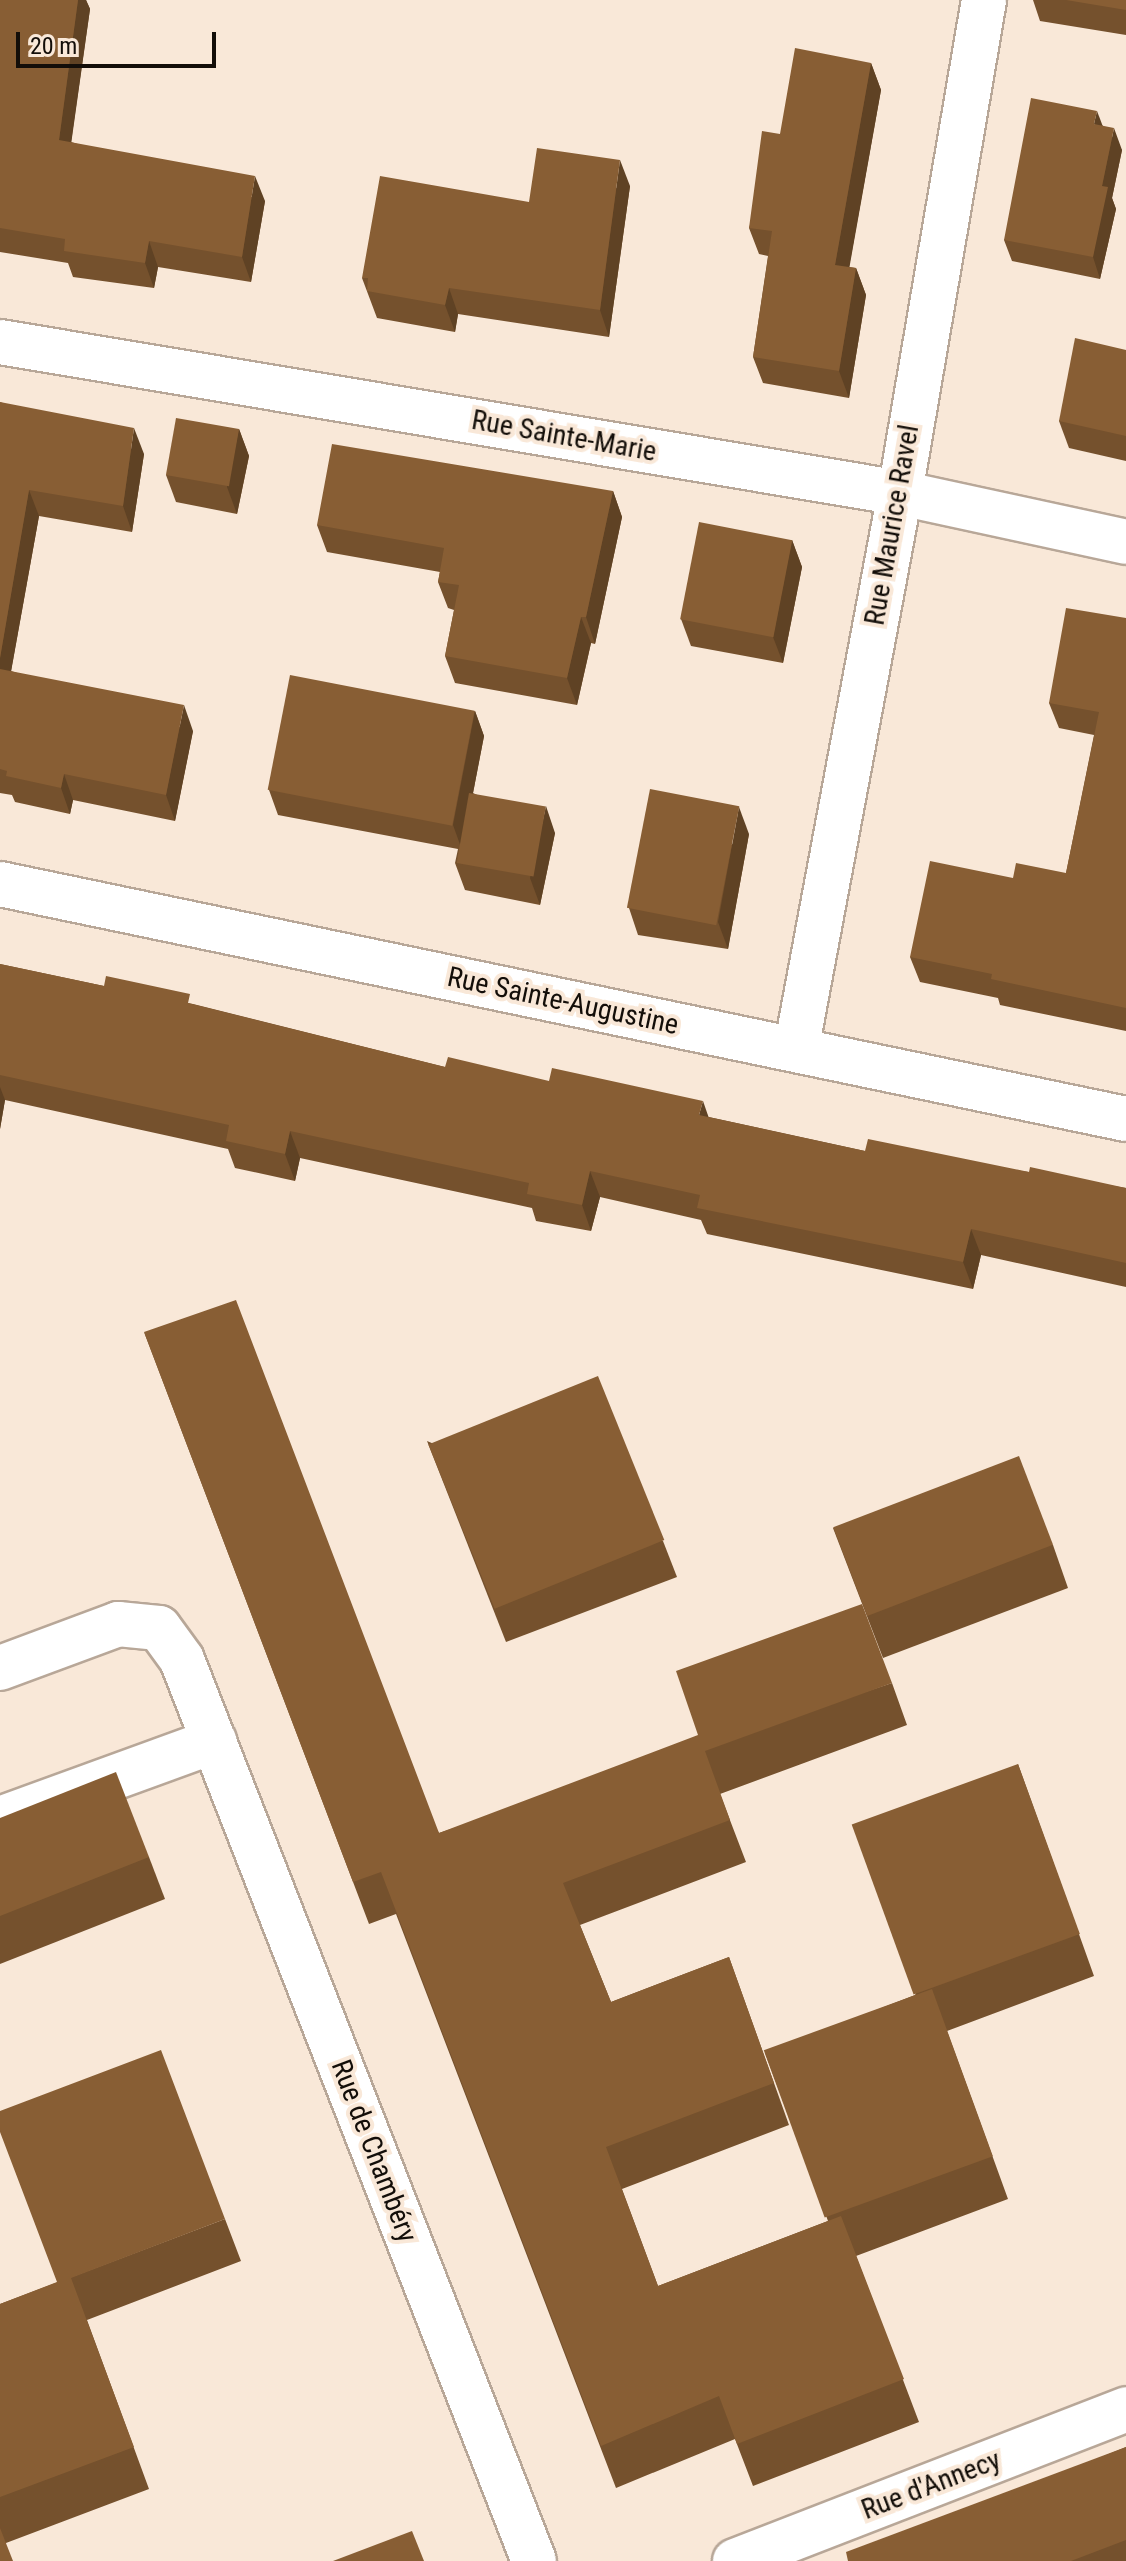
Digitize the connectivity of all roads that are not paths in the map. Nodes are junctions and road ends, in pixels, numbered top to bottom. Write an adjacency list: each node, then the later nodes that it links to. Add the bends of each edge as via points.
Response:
1 (984, 0): 3 (street, Rue Maurice Ravel)
2 (0, 342): 3 (street, Rue Sainte-Marie)
3 (900, 493): 4 (street, Rue Sainte-Marie); 6 (street, Rue Maurice Ravel)
4 (1126, 542)
5 (0, 884): 6 (street, Rue Sainte-Augustine)
6 (796, 1050): 7 (street, Rue Sainte-Augustine)
7 (1126, 1119)
8 (0, 1668): 9 (street, Rue de Chambéry, via 118,1624 159,1628 182,1660)
9 (214, 1741): 10 (street); 12 (street, Rue de Chambéry)
10 (0, 1819)
11 (1126, 2409): 13 (street, Rue d'Annecy)
12 (534, 2561)
13 (735, 2561)

